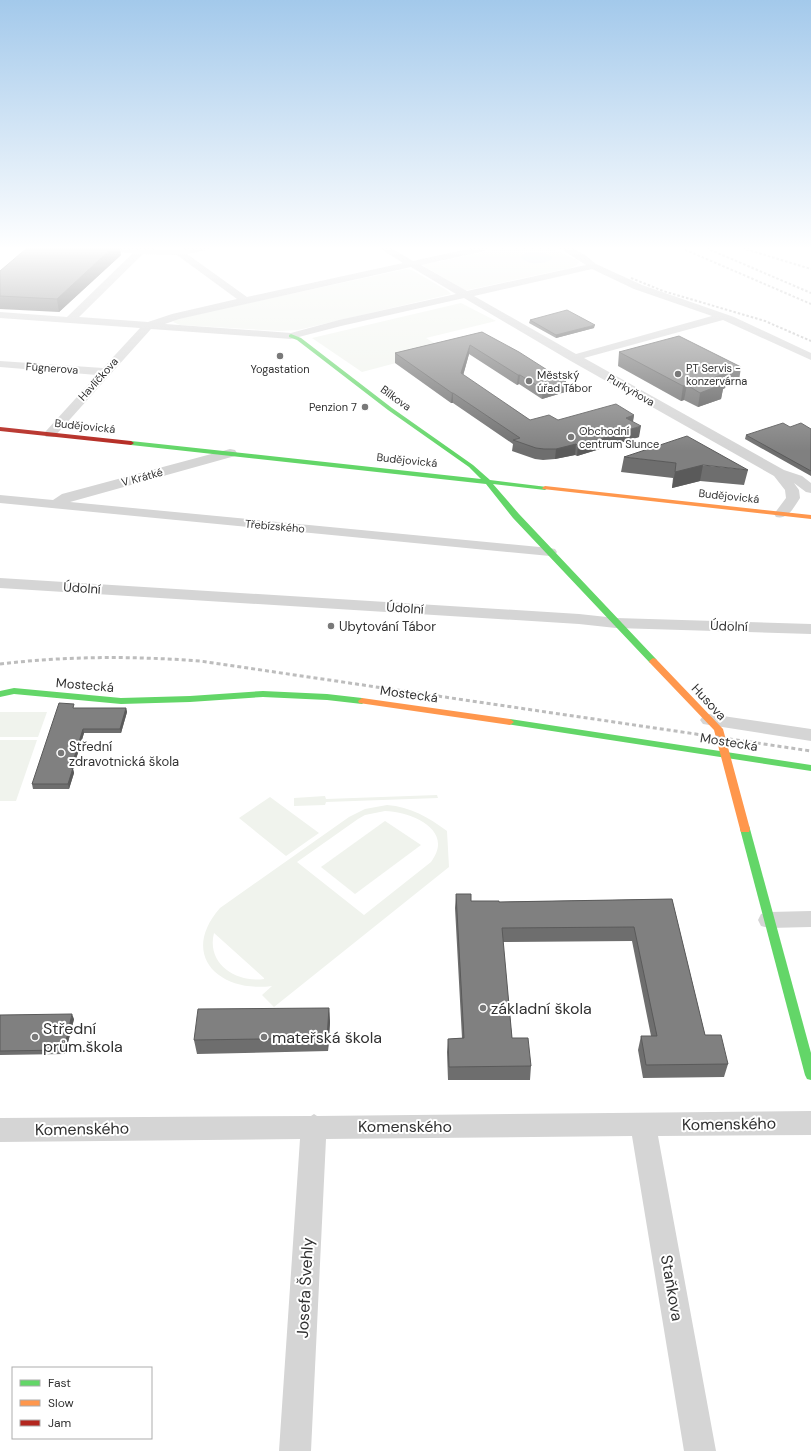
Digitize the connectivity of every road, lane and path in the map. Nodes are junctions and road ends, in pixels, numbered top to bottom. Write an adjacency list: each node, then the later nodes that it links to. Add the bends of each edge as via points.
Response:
1 (10, 316): 8 (street)
2 (74, 316): 8 (street)
3 (179, 316): 9 (street)
4 (377, 316): 10 (street)
5 (500, 316): 12 (street, Purkyňova)
6 (718, 316): 7 (street)
7 (722, 317): 11 (street); 12 (street)
8 (70, 320): 9 (street)
9 (148, 326): 10 (street); 14 (street, Havlíčkova)
10 (291, 336): 19 (street, Bílkova, via 299,339 390,409 471,466)
11 (811, 356)
12 (574, 358): 18 (street, Purkyňova)
13 (0, 364): 14 (street, Fügnerova)
14 (104, 372): 16 (street, Havlíčkova)
15 (0, 429): 16 (street, Budějovická)
16 (50, 434): 17 (street, Budějovická)
17 (230, 453): 19 (street, Budějovická); 22 (street, V Krátké, via 67,497)
18 (779, 473): 20 (street, Purkyňova, via 797,479); 23 (street, Purkyňova, via 792,490 793,498)
19 (487, 481): 23 (street, Budějovická); 25 (street, Husova)
20 (811, 489)
21 (0, 499): 22 (street, Třebízského)
22 (55, 505): 25 (street, Třebízského)
23 (781, 514): 24 (street, Budějovická)
24 (811, 517)
25 (550, 552): 27 (street, Husova)
26 (0, 583): 27 (street, Údolní)
27 (616, 623): 28 (street, Údolní); 30 (street, Husova)
28 (811, 629)
29 (0, 694): 32 (street, Mostecká, via 14,691 121,701 263,694 327,697 404,706)
30 (709, 720): 31 (street); 32 (street, Husova, via 718,729)
31 (811, 735)
32 (724, 754): 33 (street, Mostecká); 35 (street, Husova)
33 (811, 768)
34 (811, 919): 35 (street)
35 (769, 920): 36 (street, Husova)
36 (811, 1075)
37 (811, 1123): 38 (street, Komenského)
38 (643, 1125): 39 (street, Komenského); 42 (street, Staňkova)
39 (314, 1126): 40 (street, Komenského); 41 (street, Josefa Švehly)
40 (0, 1130)
41 (295, 1451)
42 (700, 1451)

